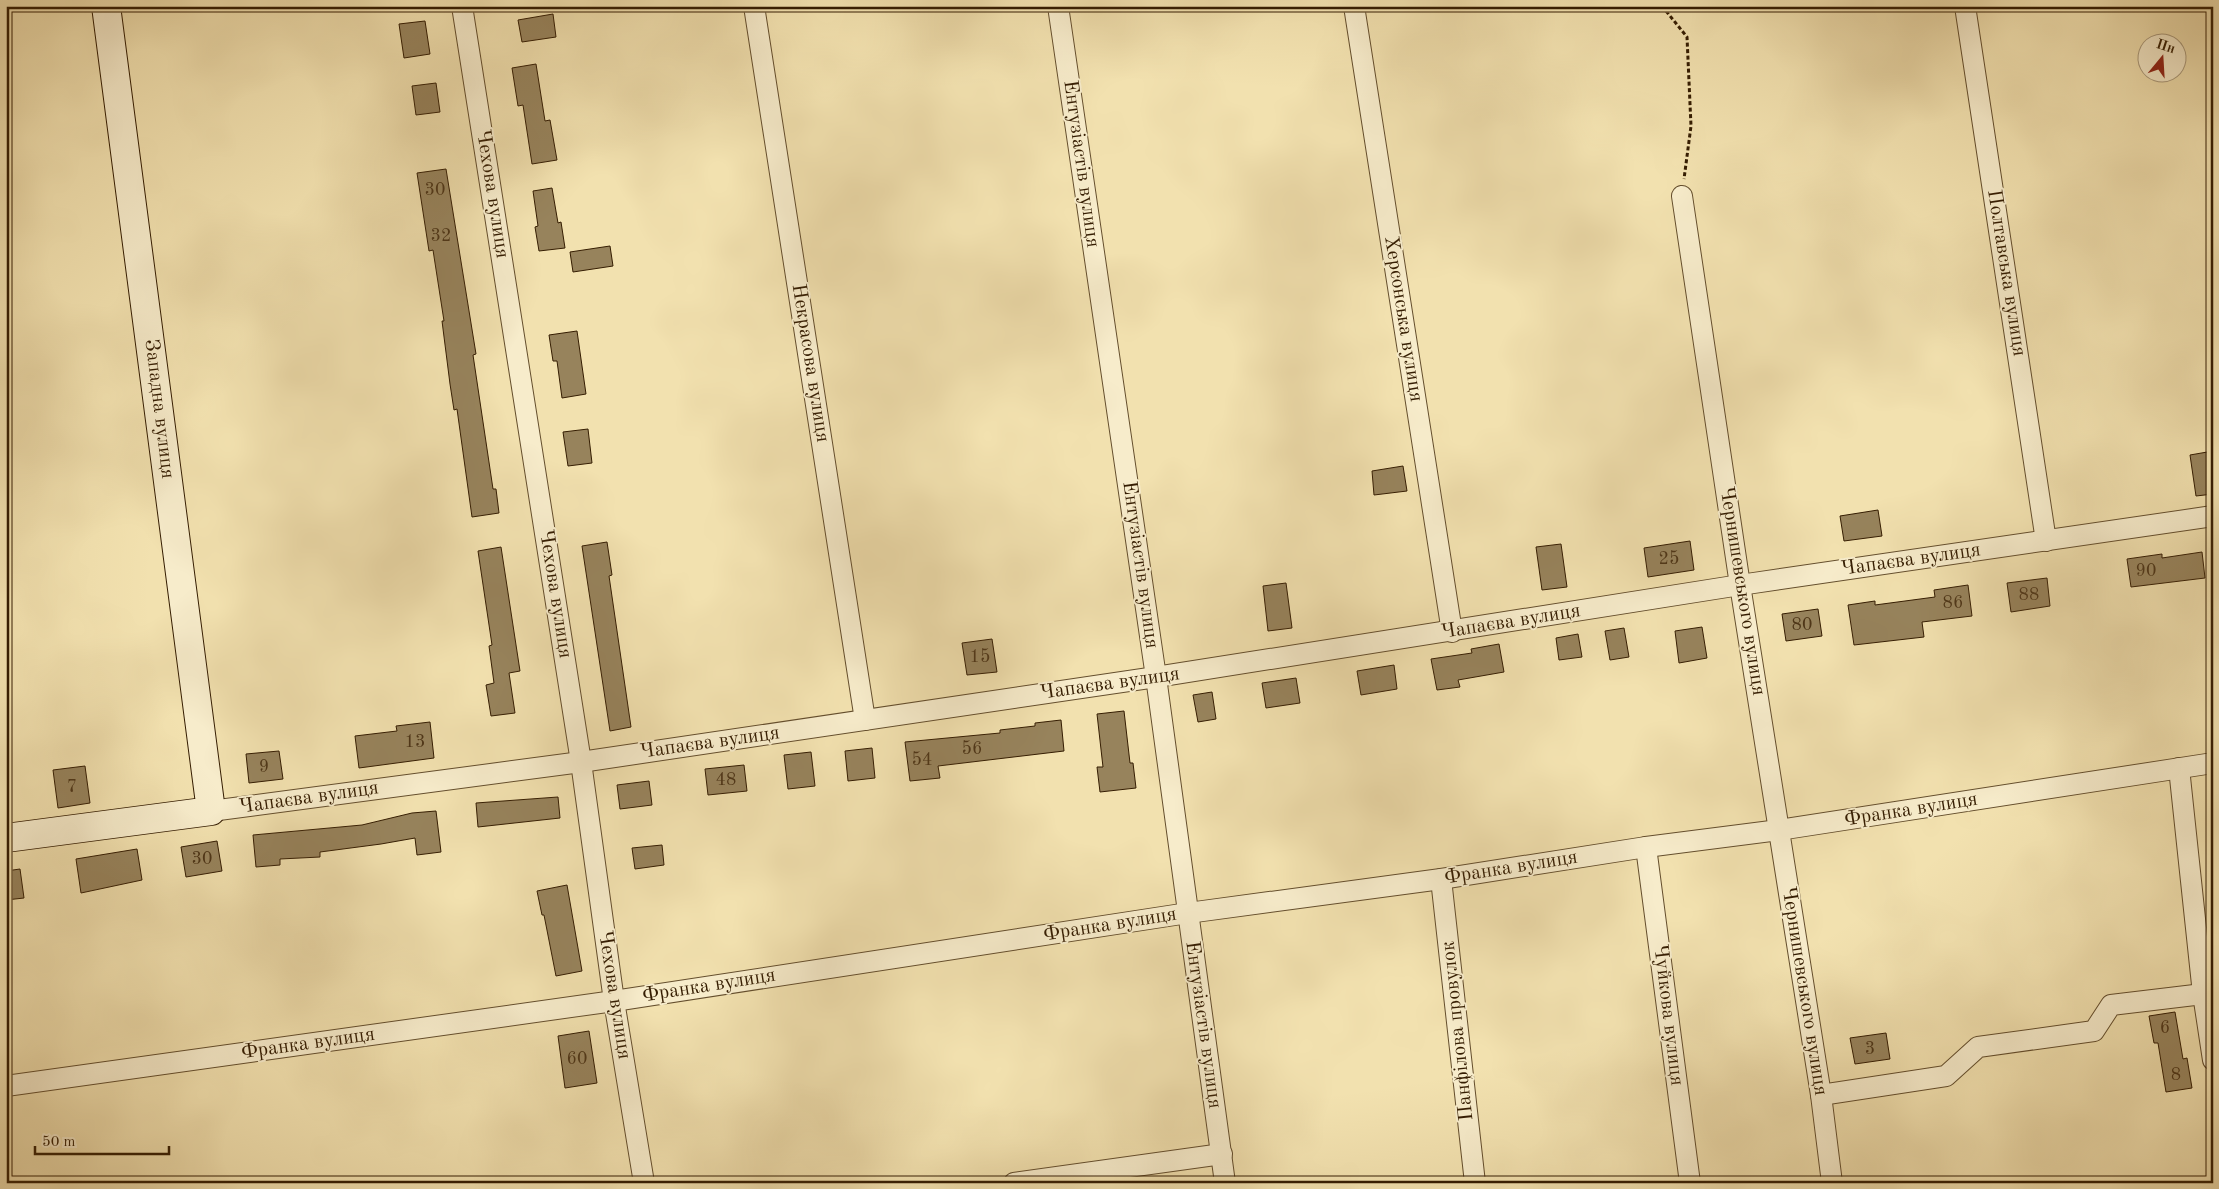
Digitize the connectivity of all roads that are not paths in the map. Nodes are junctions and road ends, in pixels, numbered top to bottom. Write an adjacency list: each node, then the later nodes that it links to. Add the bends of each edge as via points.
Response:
1 (106, 6): 17 (street, Западна вулиця)
2 (462, 6): 14 (street, Чехова вулиця)
3 (754, 6): 13 (street, Некрасова вулиця)
4 (1058, 6): 12 (street, Ентузіастів вулиця)
5 (1354, 6): 11 (street, Херсонська вулиця)
6 (1965, 6): 9 (street, Полтавська вулиця)
7 (1682, 196): 10 (street, Чернишевського вулиця)
8 (2213, 516): 9 (street, Чапаєва вулиця)
9 (2046, 541): 10 (street, Чапаєва вулиця)
10 (1740, 585): 11 (street, Чапаєва вулиця); 18 (street, Чернишевського вулиця)
11 (1452, 632): 12 (street, Чапаєва вулиця)
12 (1156, 677): 13 (street, Чапаєва вулиця); 22 (street, Ентузіастів вулиця)
13 (865, 720): 14 (street, Чапаєва вулиця)
14 (581, 762): 17 (street, Чапаєва вулиця); 24 (street, Чехова вулиця)
15 (2213, 763): 16 (street, Франка вулиця)
16 (2179, 768): 18 (street, Франка вулиця); 23 (street)
17 (212, 812): 19 (street, Чапаєва вулиця)
18 (1779, 830): 20 (street, Франка вулиця); 27 (street, Чернишевського вулиця)
19 (6, 838)
20 (1646, 847): 21 (street, Франка вулиця); 33 (street, Чуйкова вулиця)
21 (1441, 879): 22 (street, Франка вулиця); 32 (street, Панфілова провулок)
22 (1188, 913): 24 (street, Франка вулиця); 28 (street, Ентузіастів вулиця)
23 (2203, 994): 25 (street); 27 (street, via 2111,1004 2094,1032 1978,1047 1946,1076)
24 (614, 1001): 26 (street, Франка вулиця); 29 (street, Чехова вулиця)
25 (2213, 1060)
26 (6, 1086)
27 (1821, 1095): 34 (street, Чернишевського вулиця)
28 (1222, 1154): 30 (street); 31 (street, Ентузіастів вулиця)
29 (644, 1183)
30 (1014, 1183)
31 (1225, 1183)
32 (1475, 1183)
33 (1690, 1183)
34 (1832, 1183)

